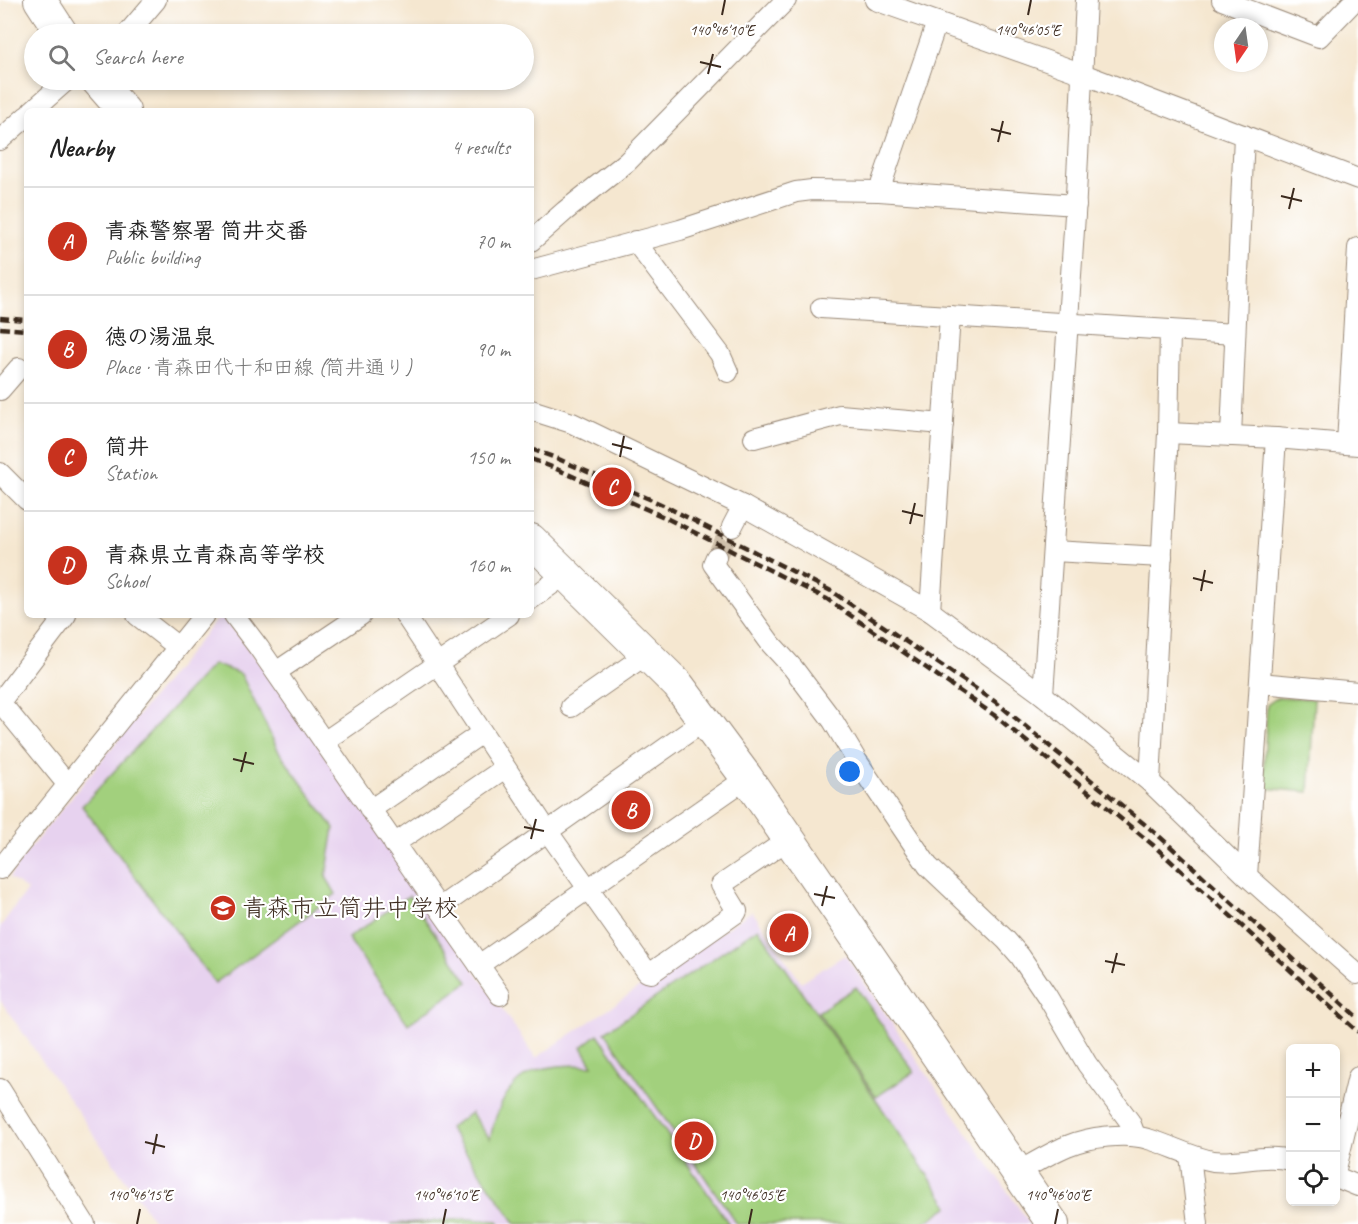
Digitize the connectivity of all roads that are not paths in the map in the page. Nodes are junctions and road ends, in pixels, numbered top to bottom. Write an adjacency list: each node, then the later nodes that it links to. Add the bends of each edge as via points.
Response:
1 (40, 0): 9 (main road)
2 (156, 0): 10 (street)
3 (786, 0): 22 (street, via 627,162)
4 (874, 0): 8 (street)
5 (1086, 0): 11 (street)
6 (1222, 0): 7 (street, via 1319,37)
7 (1352, 5)
8 (938, 22): 11 (street); 20 (street)
9 (56, 24)
10 (136, 24)
11 (1083, 74): 17 (street); 21 (street)
12 (56, 90): 14 (street)
13 (106, 90): 15 (main road)
14 (35, 108)
15 (121, 108)
16 (24, 119): 18 (street)
17 (1244, 135): 19 (street); 30 (street)
18 (0, 140)
19 (1358, 179)
20 (879, 191): 21 (street); 23 (street, via 796,192)
21 (1076, 205): 28 (street)
22 (534, 238)
23 (634, 241): 25 (street); 32 (street, via 720,354)
24 (1358, 248): 40 (street)
25 (534, 269)
26 (821, 308): 27 (street)
27 (950, 316): 28 (street); 35 (street)
28 (1068, 324): 29 (street); 46 (street)
29 (1170, 330): 30 (street); 36 (street)
30 (1235, 334): 37 (street)
31 (19, 368): 33 (street)
32 (728, 372)
33 (0, 390)
34 (534, 411): 43 (street, via 572,423)
35 (943, 424): 38 (street, via 840,416); 51 (street)
36 (1168, 432): 37 (street); 48 (street)
37 (1231, 436): 39 (street)
38 (754, 438)
39 (1276, 438): 40 (street); 63 (street)
40 (1352, 445)
41 (1, 476): 42 (street)
42 (24, 497)
43 (743, 506): 44 (street); 51 (street)
44 (732, 527)
45 (534, 543): 49 (main road)
46 (1053, 551): 48 (street); 65 (street)
47 (716, 557): 88 (street, via 713,564 738,601 833,721 928,866 1020,956 1130,1122)
48 (1162, 557): 73 (street)
49 (566, 574): 50 (street); 60 (main road)
50 (534, 597)
51 (930, 611): 65 (street)
52 (64, 618): 66 (street)
53 (141, 618): 59 (street)
54 (202, 618): 59 (street)
55 (236, 618): 62 (street)
56 (357, 618): 62 (street)
57 (407, 618): 61 (street)
58 (505, 618): 61 (street)
59 (178, 647): 74 (street)
60 (647, 654): 67 (street); 68 (main road, via 678,685)
61 (437, 666): 69 (street); 70 (street)
62 (276, 672): 70 (street)
63 (1261, 683): 64 (street); 80 (street)
64 (1358, 692)
65 (1044, 695): 73 (street)
66 (0, 702): 74 (street)
67 (571, 707)
68 (705, 721): 72 (main road); 76 (street)
69 (482, 733): 71 (street); 75 (street)
70 (324, 742): 75 (street)
71 (505, 768): 76 (street); 78 (street)
72 (747, 778): 77 (main road); 81 (street)
73 (1150, 782): 80 (street)
74 (67, 784): 79 (street)
75 (370, 810): 78 (street)
76 (548, 832): 81 (street); 82 (street)
77 (789, 839): 81 (street, via 721,885 736,914 651,973 631,952); 92 (main road)
78 (394, 844): 82 (street)
79 (3, 856)
80 (1247, 876): 84 (street)
81 (587, 889): 83 (street)
82 (439, 908): 83 (street)
83 (479, 964): 85 (street)
84 (1358, 970)
85 (500, 995)
86 (1358, 1077): 89 (street)
87 (0, 1089): 95 (street)
88 (1135, 1136): 90 (street); 92 (street, via 1068,1145)
89 (1339, 1152)
90 (1190, 1155): 91 (street, via 1216,1161); 97 (street)
91 (1286, 1159)
92 (1018, 1172): 96 (main road)
93 (1340, 1180): 94 (street)
94 (1358, 1186)
95 (85, 1224)
96 (1053, 1224)
97 (1198, 1224)

